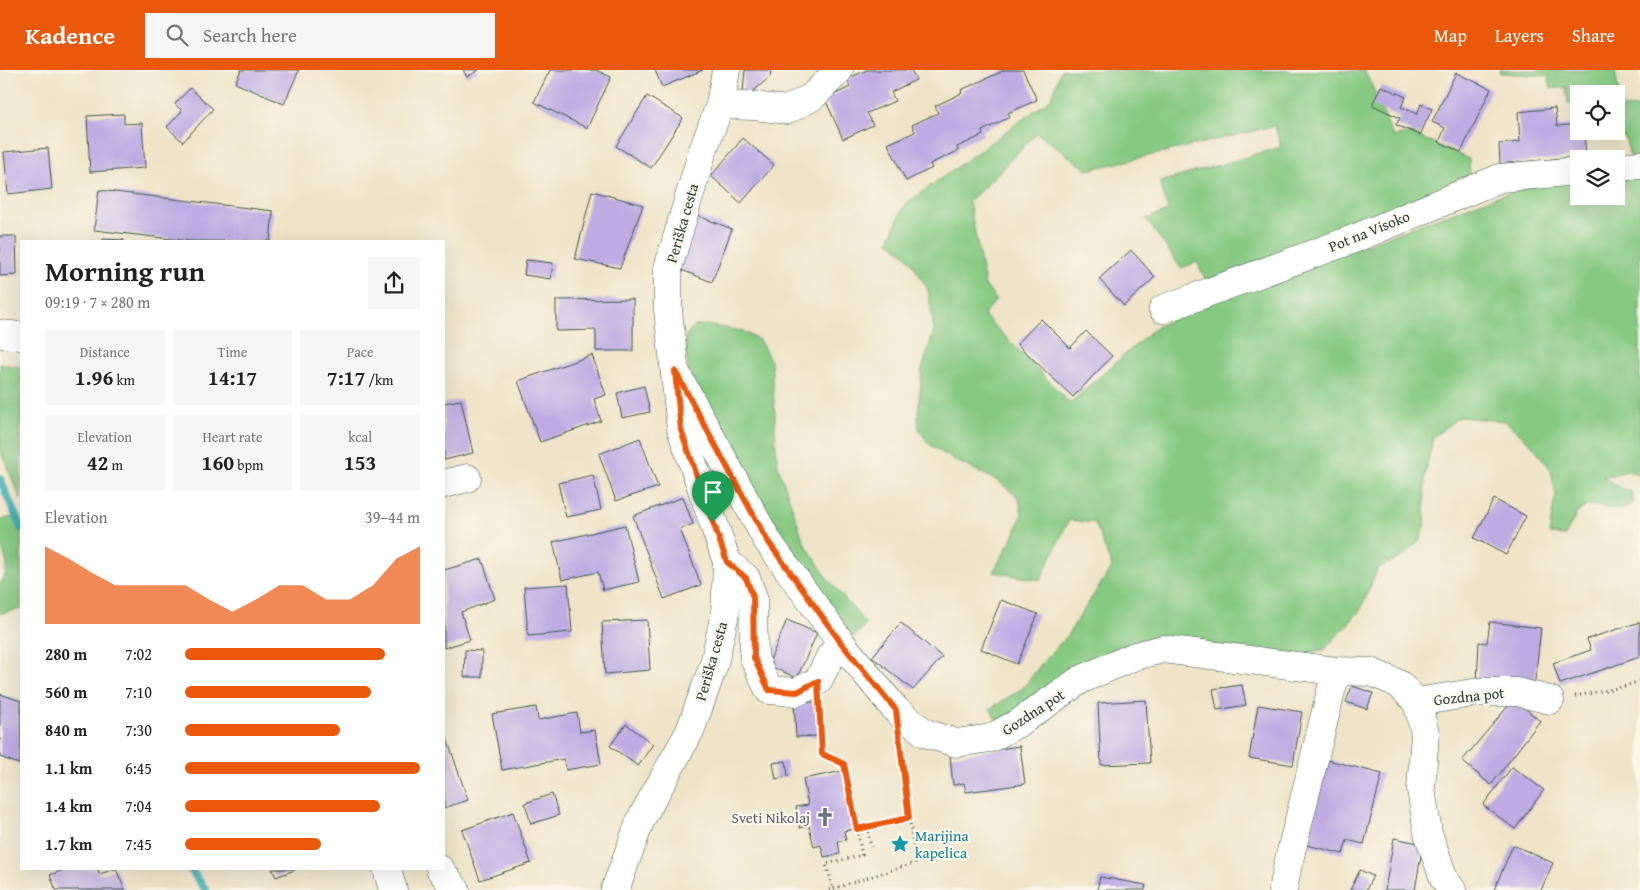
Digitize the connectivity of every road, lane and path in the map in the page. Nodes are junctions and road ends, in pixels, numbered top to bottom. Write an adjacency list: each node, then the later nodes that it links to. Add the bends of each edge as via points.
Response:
1 (726, 70): 3 (street, Periška cesta)
2 (839, 70): 3 (street, via 812,97 787,110)
3 (720, 105): 10 (street, Periška cesta, via 703,150 668,268 668,310)
4 (1640, 165): 5 (street)
5 (1625, 166)
6 (1570, 172): 7 (street, Pot na Visoko, via 1500,178 1351,240)
7 (1163, 309)
8 (0, 334): 9 (street)
9 (20, 336)
10 (675, 371): 11 (street, Periška cesta, via 681,430); 12 (street, Gozdna pot, via 767,540)
11 (727, 562): 14 (street, via 746,578 753,597 754,658 769,690 797,692); 28 (street, Periška cesta, via 725,613 714,664 690,731 641,819)
12 (842, 644): 14 (street, via 831,655); 18 (street, Gozdna pot)
13 (1336, 671): 17 (street, Gozdna pot, via 1371,672 1399,684); 18 (street, Gozdna pot, via 1164,649 1135,656 1080,680 991,738 956,744 925,733); 29 (street)
14 (818, 681): 21 (path, via 822,754 844,764)
15 (1640, 681): 16 (path)
16 (1550, 700): 17 (street, Gozdna pot, via 1517,692 1479,692)
17 (1417, 702): 30 (street, Gozdna pot, via 1425,733 1421,789 1428,833 1444,879)
18 (896, 710): 19 (path)
19 (909, 818): 20 (path); 25 (path, via 917,862)
20 (867, 827): 21 (path); 22 (path)
21 (857, 829): 25 (path, via 862,855 826,864)
22 (871, 847)
23 (387, 870): 26 (street)
24 (441, 870): 27 (street)
25 (831, 889)
26 (393, 890)
27 (456, 890)
28 (615, 890)
29 (1283, 890)
30 (1452, 890)

